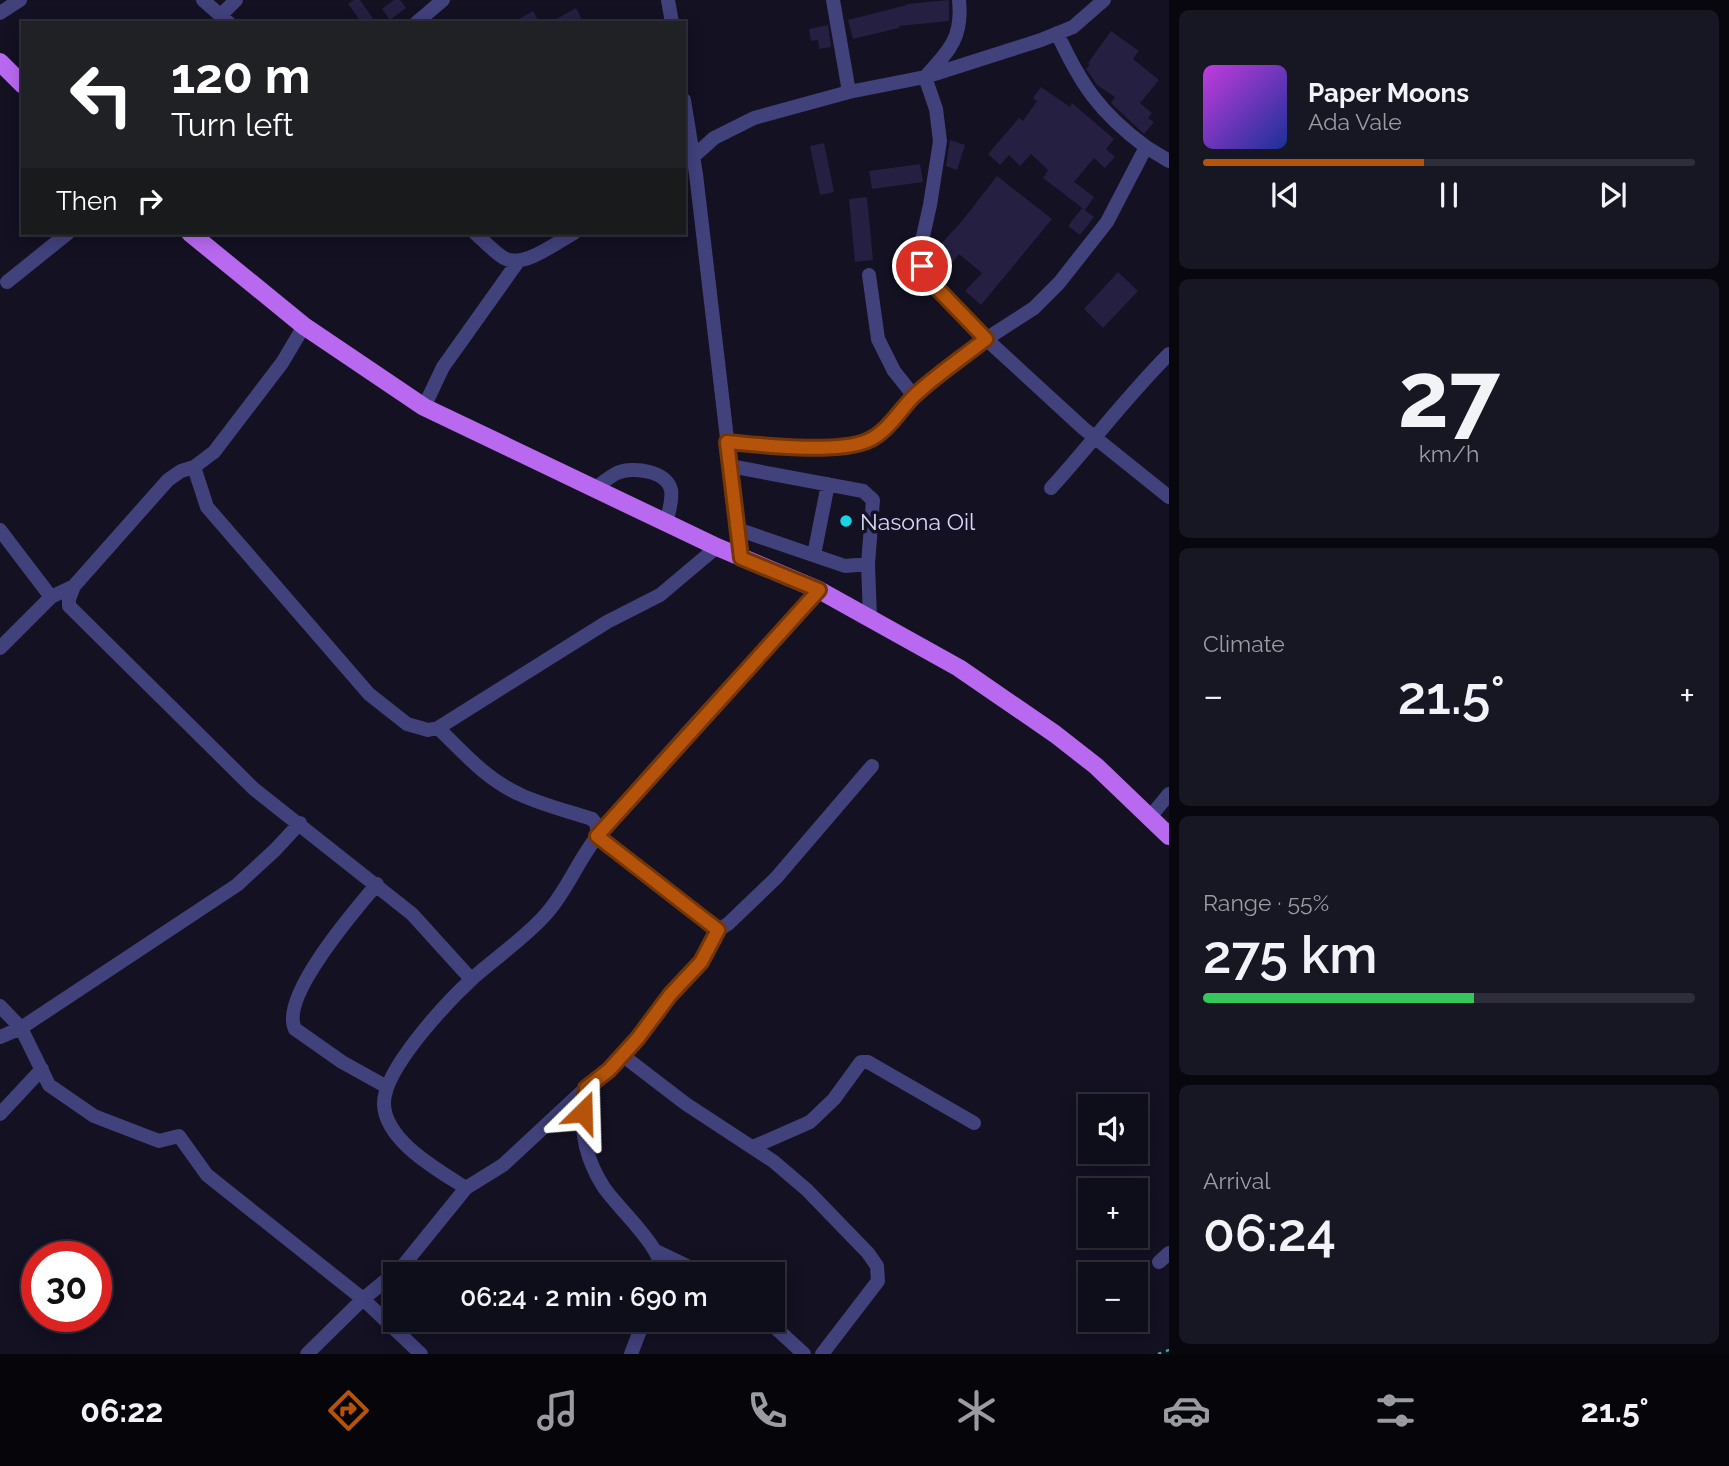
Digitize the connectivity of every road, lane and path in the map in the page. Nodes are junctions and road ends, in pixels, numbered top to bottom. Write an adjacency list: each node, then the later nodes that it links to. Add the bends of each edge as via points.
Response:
1 (20, 0): 9 (street)
2 (203, 0): 10 (street)
3 (236, 0): 10 (street)
4 (443, 0): 11 (street)
5 (668, 0): 12 (street)
6 (833, 0): 17 (street)
7 (959, 0): 15 (street, via 958,33 951,49)
8 (1104, 0): 13 (street, via 1073,27)
9 (0, 13)
10 (225, 19)
11 (418, 21)
12 (672, 21)
13 (1057, 33): 15 (street); 19 (street, via 1075,74 1097,103)
14 (0, 62): 16 (main road)
15 (925, 77): 17 (street); 31 (street, via 940,141 920,250 922,266 932,283)
16 (21, 83)
17 (849, 92): 20 (street, via 754,118 714,138)
18 (686, 112): 20 (street)
19 (1146, 147): 21 (street); 31 (street, via 1107,222 1059,283 1034,308)
20 (693, 156): 22 (street)
21 (1169, 161)
22 (690, 176): 36 (street)
23 (66, 235): 29 (street)
24 (477, 235): 27 (street, via 505,259)
25 (570, 235): 27 (street)
26 (207, 239): 30 (main road)
27 (517, 262): 34 (street, via 443,367)
28 (869, 275): 33 (street, via 878,339 894,371)
29 (7, 282)
30 (304, 326): 34 (main road); 38 (street, via 282,363 214,452)
31 (986, 339): 33 (street); 35 (street)
32 (1169, 354): 35 (street)
33 (914, 396): 36 (street, via 890,424 869,440 849,446)
34 (424, 407): 41 (main road)
35 (1095, 437): 40 (street); 42 (street)
36 (727, 442): 37 (street)
37 (730, 466): 39 (street); 44 (street)
38 (194, 467): 50 (street, via 168,480); 55 (street, via 207,507 369,694 407,724)
39 (828, 484): 47 (street); 49 (street, via 863,491 873,500)
40 (1051, 488)
41 (594, 489): 43 (main road); 43 (street, via 619,472 661,476 672,494)
42 (1169, 498)
43 (666, 524): 46 (main road)
44 (737, 529): 47 (street); 48 (street)
45 (0, 530): 52 (street)
46 (717, 547): 48 (main road); 55 (street, via 660,594)
47 (814, 555): 49 (street, via 845,566)
48 (741, 558): 51 (main road)
49 (868, 564): 53 (street)
50 (75, 586): 52 (street); 59 (street, via 68,606 72,611 254,789)
51 (819, 590): 53 (main road); 60 (street)
52 (51, 597): 54 (street)
53 (870, 618): 58 (main road, via 959,668 1055,734)
54 (0, 648)
55 (438, 728): 60 (street, via 501,784 592,819)
56 (872, 766): 63 (street, via 776,878)
57 (1169, 794): 58 (street)
58 (1150, 817): 61 (main road)
59 (300, 823): 62 (street); 66 (street, via 237,885)
60 (597, 836): 63 (street); 64 (street, via 547,914)
61 (1169, 836)
62 (377, 884): 64 (street, via 412,914); 70 (street, via 325,947 294,1006 291,1021 295,1029 342,1062)
63 (718, 930): 68 (street, via 701,962)
64 (471, 979): 70 (street, via 410,1047)
65 (0, 1006): 66 (street)
66 (21, 1028): 67 (street); 69 (street)
67 (0, 1037)
68 (622, 1055): 71 (street); 74 (street)
69 (42, 1069): 72 (street); 79 (street, via 49,1085 94,1116 159,1141 179,1136 207,1175)
70 (387, 1087): 75 (street, via 386,1116 395,1134 431,1166)
71 (586, 1088): 75 (street, via 503,1165); 76 (street, via 581,1123 586,1149 603,1187)
72 (0, 1114)
73 (974, 1123): 74 (street, via 861,1062 810,1122)
74 (753, 1147): 87 (street, via 807,1189 877,1266 878,1281)
75 (466, 1188): 79 (street, via 402,1267)
76 (656, 1251): 77 (street); 78 (street)
77 (660, 1262)
78 (679, 1262)
79 (363, 1299): 83 (street); 84 (street)
80 (639, 1332): 85 (street)
81 (780, 1332): 86 (street)
82 (1169, 1350): 88 (path)
83 (307, 1354)
84 (421, 1354)
85 (631, 1354)
86 (804, 1354)
87 (822, 1354)
88 (1158, 1354)

